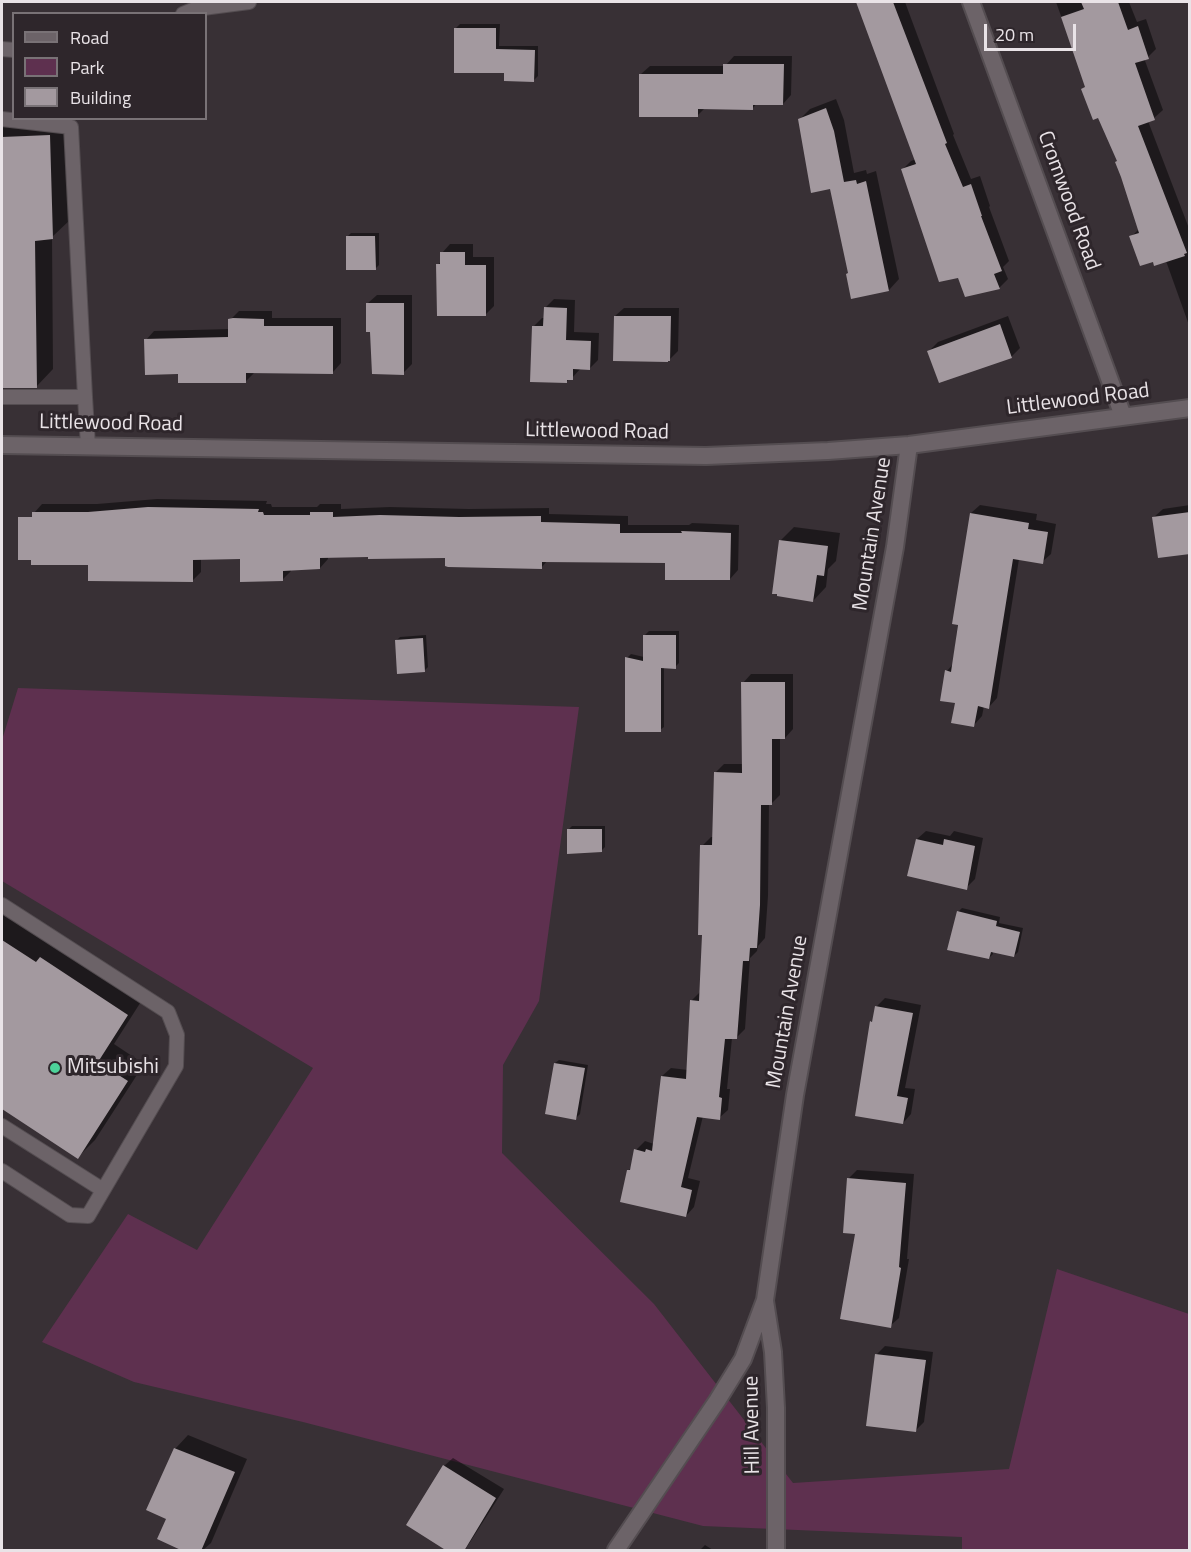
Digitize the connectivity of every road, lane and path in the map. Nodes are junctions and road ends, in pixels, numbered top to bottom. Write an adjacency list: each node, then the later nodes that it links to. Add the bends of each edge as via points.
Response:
1 (249, 2): 3 (lane)
2 (971, 2): 8 (street, Cromwood Road)
3 (188, 12)
4 (2, 119): 6 (lane, via 71,127)
5 (2, 397): 6 (lane)
6 (85, 397): 11 (lane)
7 (1190, 408): 8 (street, Littlewood Road)
8 (1123, 416): 9 (street, Littlewood Road)
9 (909, 444): 11 (street, Littlewood Road, via 706,456); 16 (street, Mountain Avenue, via 895,547 795,1095)
10 (2, 445): 11 (street, Littlewood Road)
11 (88, 446)
12 (2, 905): 15 (lane, via 168,1012 177,1035 176,1066)
13 (2, 1126): 15 (lane)
14 (2, 1171): 15 (lane, via 70,1215 88,1216)
15 (104, 1190)
16 (765, 1300): 17 (street, Mountain Avenue, via 743,1359); 18 (street, Hill Avenue, via 776,1408)
17 (616, 1551)
18 (776, 1551)

